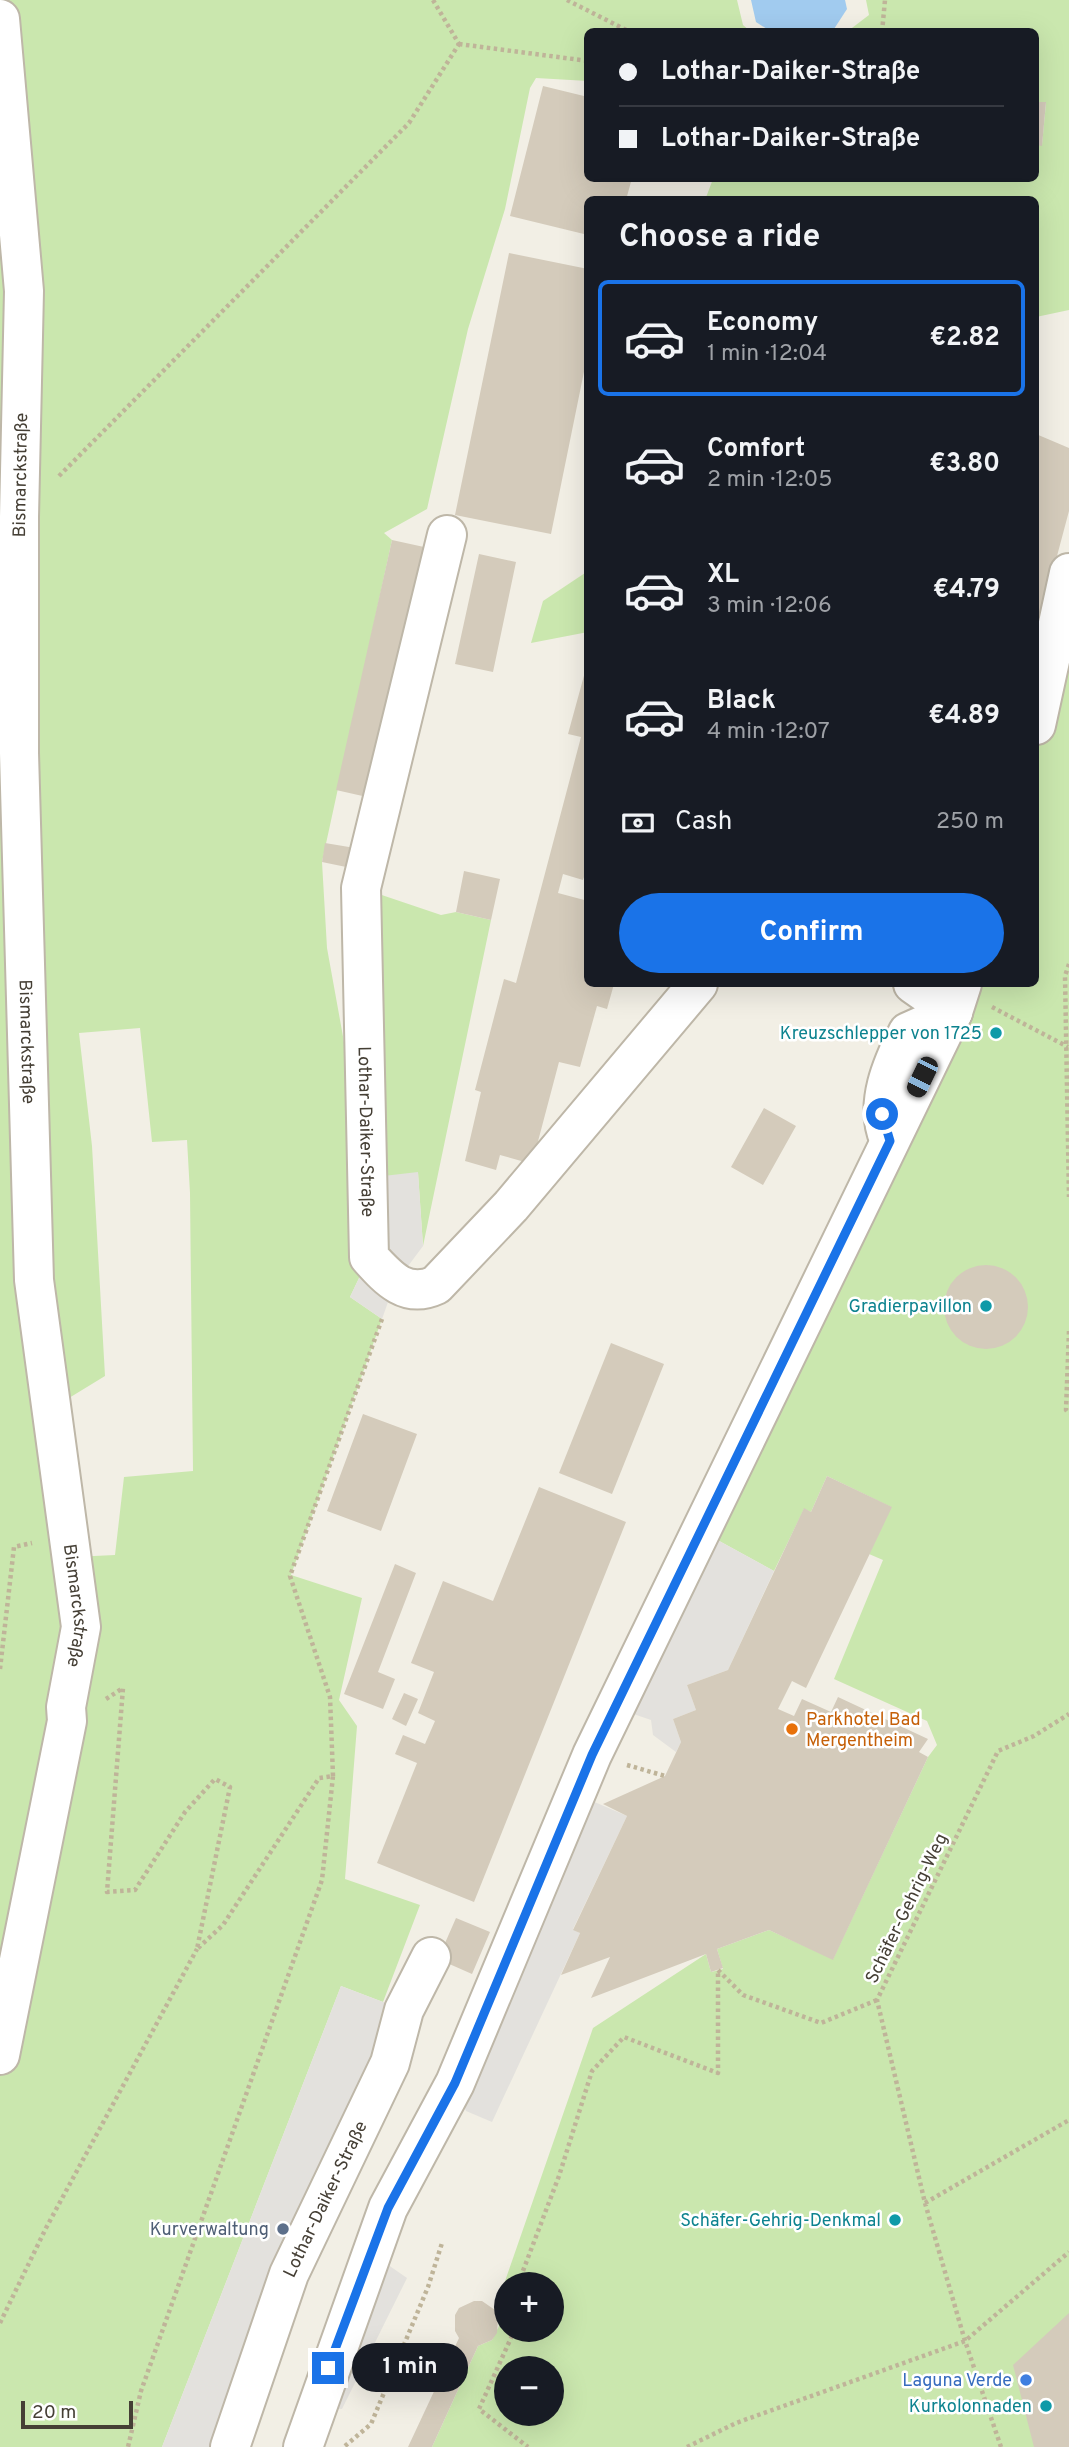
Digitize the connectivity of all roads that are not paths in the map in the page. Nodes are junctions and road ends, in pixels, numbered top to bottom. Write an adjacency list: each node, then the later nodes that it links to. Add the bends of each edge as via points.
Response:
1 (0, 19): 2 (street, Bismarckstraße)
2 (12, 301): 10 (street, Bismarckstraße, via 34,1280 82,1627)
3 (447, 535): 6 (street, Lothar-Daiker-Straße, via 361,888 369,1257 394,1285 422,1292 436,1285 511,1206)
4 (1069, 573): 5 (street)
5 (1039, 712)
6 (695, 987)
7 (922, 987): 8 (street)
8 (957, 998): 12 (street, via 592,1755 455,2083 388,2208)
9 (431, 1957): 11 (street, Lothar-Daiker-Straße, via 404,2010 390,2063 289,2274)
10 (0, 2055)
11 (230, 2447)
12 (303, 2447)

